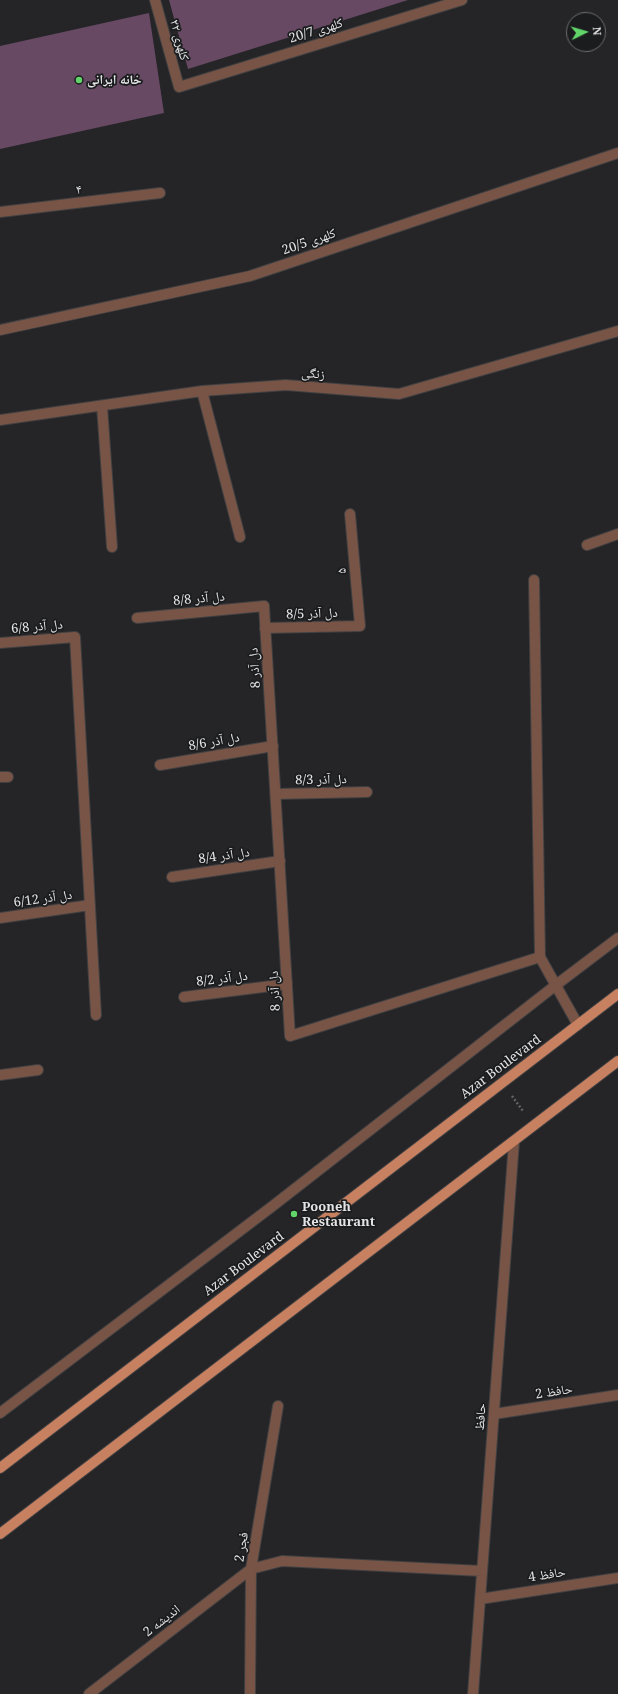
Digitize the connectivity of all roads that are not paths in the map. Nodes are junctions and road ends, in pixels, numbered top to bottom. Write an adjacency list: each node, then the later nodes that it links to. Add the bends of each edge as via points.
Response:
1 (155, 0): 3 (street, کلهری ۲۲)
2 (462, 0): 3 (street, کلهری 20/7)
3 (179, 86)
4 (618, 153): 7 (street, کلهری 20/5, via 250,276)
5 (160, 194): 6 (street, ۴)
6 (0, 212)
7 (0, 330)
8 (618, 331): 9 (street, زنگی, via 399,394 286,385)
9 (202, 391): 10 (street, زنگی); 14 (street)
10 (102, 406): 11 (street, زنگی); 16 (street)
11 (0, 420)
12 (350, 514): 20 (street, ۵)
13 (618, 534): 15 (street)
14 (240, 538)
15 (587, 545)
16 (112, 547)
17 (534, 580): 32 (street)
18 (264, 606): 19 (street, دل آذر 8/8); 21 (street, دل آذر 8)
19 (137, 618)
20 (360, 626): 21 (street, دل آذر 8/5)
21 (265, 628): 23 (street, دل آذر 8)
22 (0, 643): 29 (street, دل آذر 6/8, via 76,637)
23 (273, 746): 24 (street, دل آذر 8/6); 26 (street, دل آذر 8)
24 (160, 765)
25 (367, 792): 26 (street, دل آذر 8/3)
26 (276, 794): 27 (street, دل آذر 8)
27 (280, 861): 28 (street, دل آذر 8/4); 33 (street, دل آذر 8)
28 (172, 877)
29 (90, 905): 30 (street, دل آذر 6/12); 37 (street)
30 (0, 918)
31 (618, 938): 34 (street)
32 (540, 957): 33 (street, دل آذر 8, via 290,1036); 34 (street)
33 (287, 984): 36 (street, دل آذر 8/2)
34 (556, 985): 38 (street); 45 (street, via 280,1200)
35 (618, 994): 38 (main road, Azar Boulevard)
36 (184, 997)
37 (96, 1014)
38 (578, 1024): 47 (main road, Azar Boulevard)
39 (618, 1061): 42 (main road)
40 (38, 1070): 41 (street)
41 (0, 1075)
42 (514, 1142): 46 (street, حافظ); 48 (main road)
43 (618, 1394): 46 (street, حافظ 2)
44 (278, 1406): 49 (street, فجر 2)
45 (0, 1413)
46 (494, 1414): 50 (street, حافظ)
47 (0, 1468)
48 (0, 1534)
49 (251, 1570): 50 (street, via 282,1561); 53 (street, اندیشه 2); 54 (street, فجر 2)
50 (482, 1571): 52 (street, حافظ)
51 (618, 1578): 52 (street, حافظ 4)
52 (480, 1599): 55 (street, حافظ)
53 (89, 1694)
54 (250, 1694)
55 (473, 1694)

